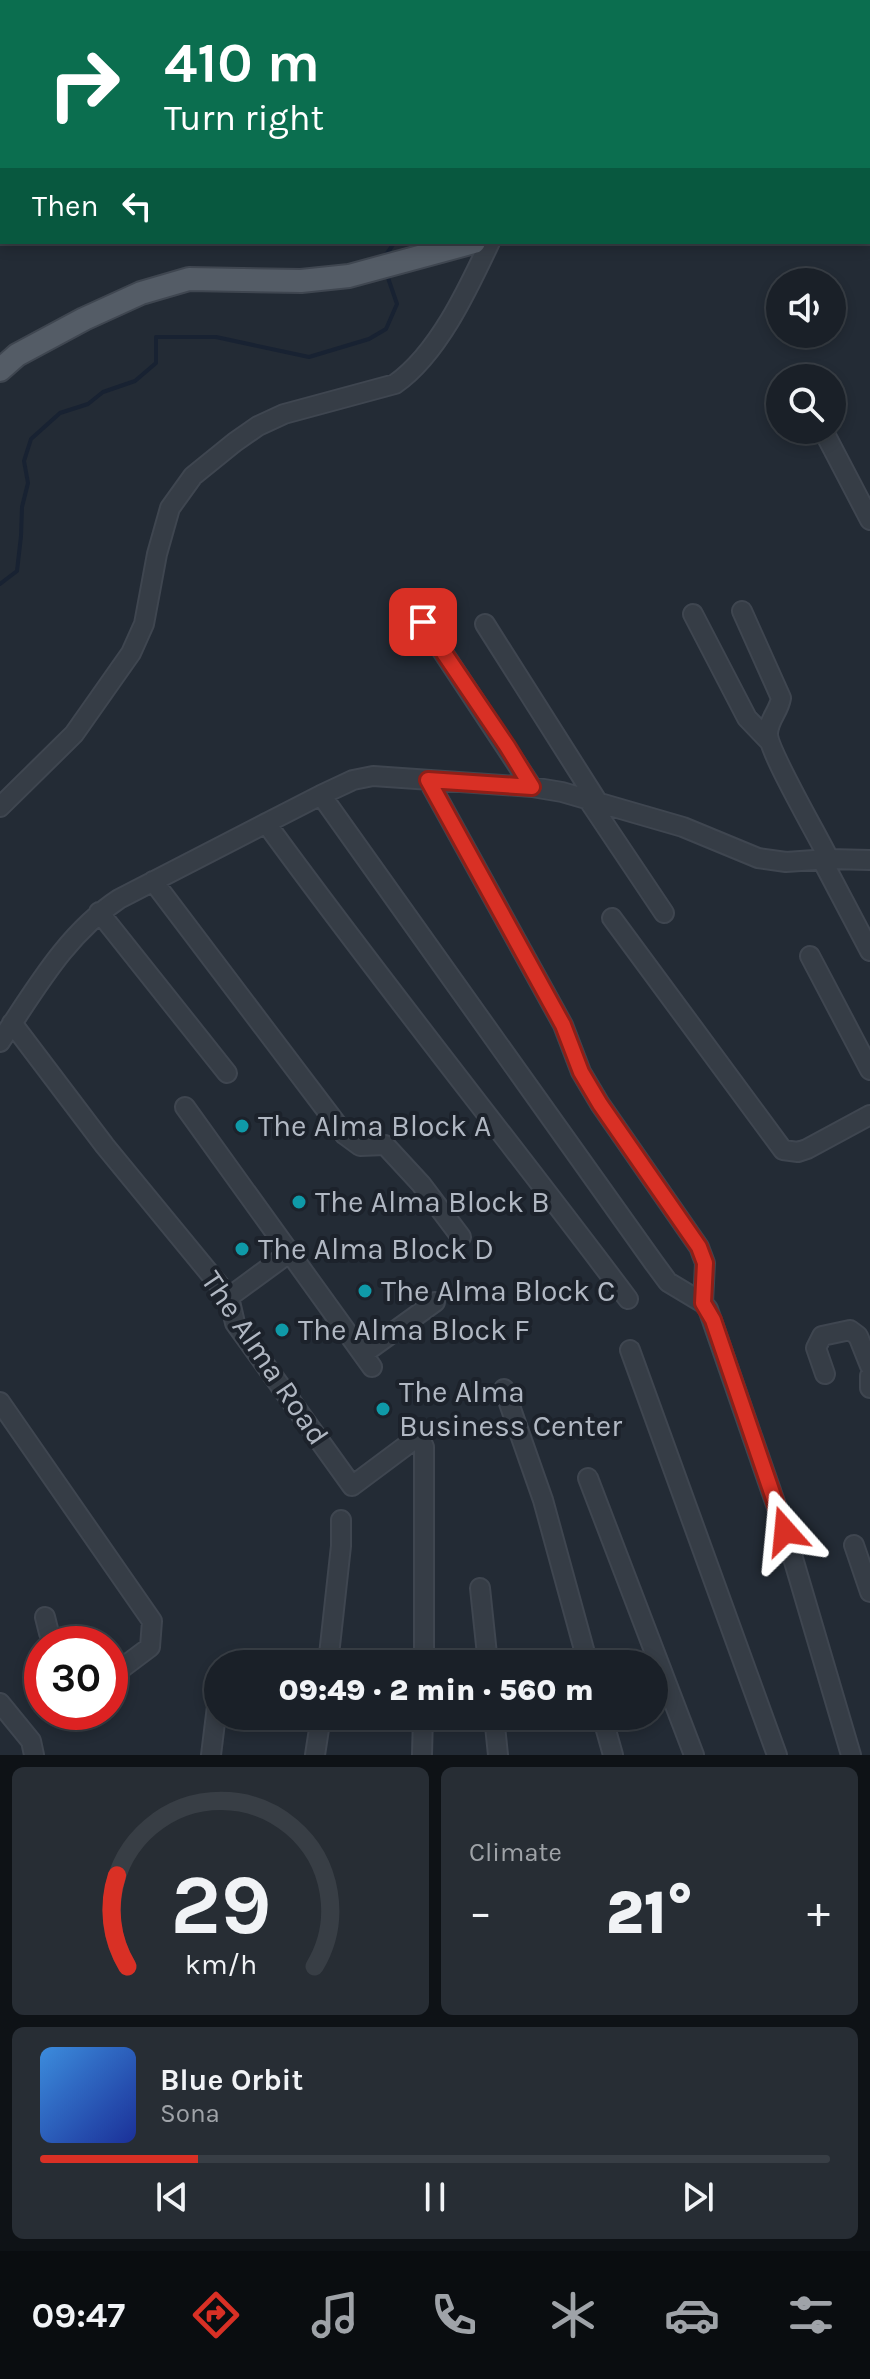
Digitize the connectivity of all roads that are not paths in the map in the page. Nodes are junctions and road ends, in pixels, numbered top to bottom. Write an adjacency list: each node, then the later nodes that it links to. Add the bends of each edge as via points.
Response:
1 (467, 244): 3 (main road, via 349,276 301,281 189,279 141,293 84,319)
2 (489, 244): 15 (street, via 422,361 408,374 395,384 258,426 193,476 170,508 144,624 131,653 74,734)
3 (0, 370)
4 (830, 444): 5 (street)
5 (870, 520)
6 (742, 611): 10 (street, via 781,698)
7 (693, 614): 10 (street, via 747,718)
8 (423, 622): 12 (street)
9 (485, 624): 14 (street)
10 (769, 741): 17 (street)
11 (428, 780): 12 (street); 13 (street, via 373,776); 36 (street, via 563,1025 581,1072 699,1247 705,1263)
12 (532, 787): 14 (street)
13 (321, 795): 16 (street); 36 (street, via 668,1282)
14 (594, 802): 17 (street, via 683,827 758,858); 21 (street)
15 (0, 807)
16 (266, 823): 19 (street); 34 (street)
17 (826, 859): 18 (street); 23 (street)
18 (870, 860)
19 (153, 881): 20 (street); 31 (street, via 345,1135 360,1146 390,1149)
20 (99, 912): 25 (street, via 64,947); 28 (street)
21 (664, 913)
22 (612, 918): 30 (street, via 783,1150 807,1149)
23 (870, 951)
24 (810, 956): 27 (street)
25 (12, 1023): 26 (street); 33 (street, The Alma Road)
26 (0, 1042)
27 (870, 1070)
28 (227, 1073)
29 (185, 1107): 32 (street)
30 (870, 1115)
31 (461, 1237)
32 (289, 1253): 33 (street); 35 (street, via 367,1361)
33 (229, 1297): 52 (street, The Alma Road, via 235,1323 352,1486 419,1436 424,1447)
34 (628, 1299)
35 (435, 1302)
36 (703, 1303): 70 (street, via 780,1517)
37 (630, 1350): 69 (street)
38 (870, 1366): 39 (street, via 858,1336 839,1331 822,1336 816,1348)
39 (825, 1374)
40 (870, 1376): 41 (street)
41 (870, 1388)
42 (504, 1389): 54 (street, via 543,1500)
43 (0, 1402): 55 (street, via 152,1621 150,1647)
44 (588, 1478): 68 (street)
45 (341, 1520): 51 (street)
46 (854, 1545): 48 (street)
47 (480, 1588): 53 (street)
48 (870, 1592)
49 (45, 1617): 50 (street)
50 (47, 1626)
51 (330, 1650)
52 (424, 1650)
53 (487, 1650)
54 (584, 1650)
55 (128, 1664)
56 (0, 1703): 62 (street)
57 (214, 1730): 63 (street)
58 (319, 1730): 64 (street)
59 (423, 1730): 65 (street)
60 (495, 1730): 66 (street)
61 (606, 1730): 67 (street)
62 (32, 1748)
63 (211, 1755)
64 (315, 1755)
65 (422, 1755)
66 (498, 1755)
67 (613, 1755)
68 (694, 1755)
69 (777, 1755)
70 (851, 1755)

